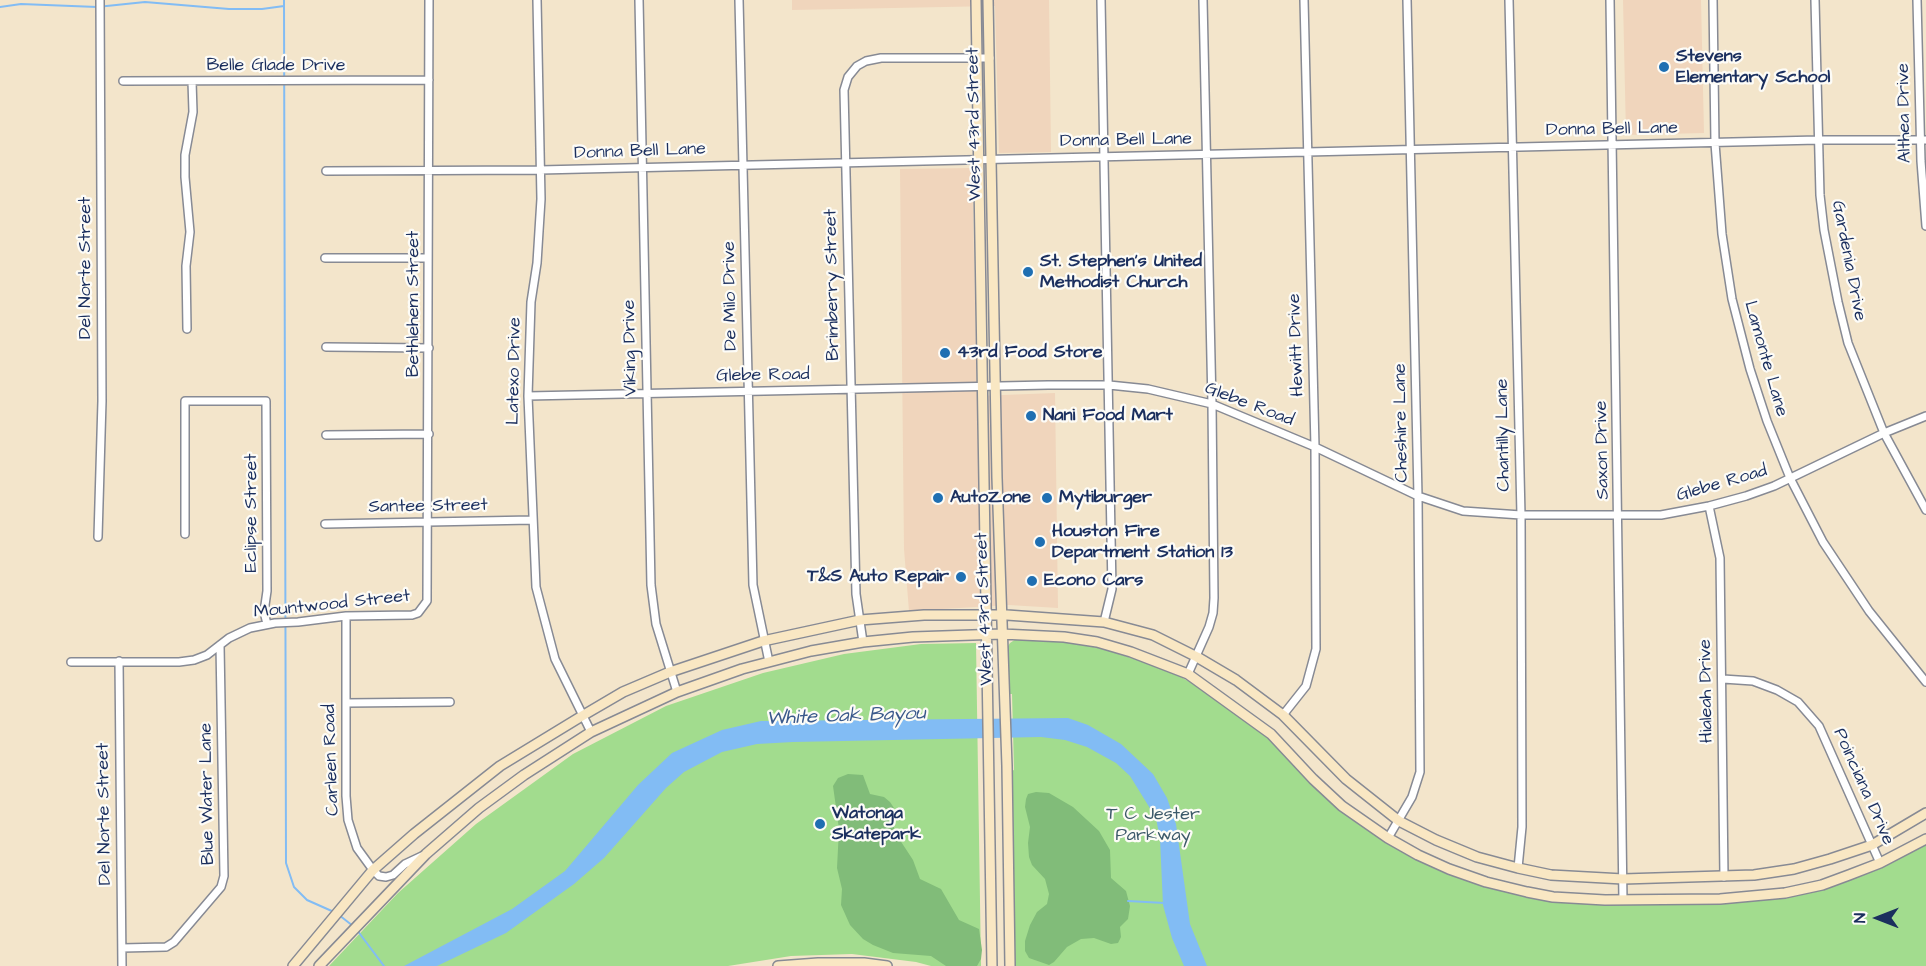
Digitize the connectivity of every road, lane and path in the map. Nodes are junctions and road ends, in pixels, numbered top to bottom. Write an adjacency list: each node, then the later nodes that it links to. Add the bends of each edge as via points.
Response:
1 (100, 0): 73 (street, Del Norte Street, via 102,401)
2 (429, 0): 19 (street, Bethlehem Street)
3 (537, 0): 36 (street, Latexo Drive)
4 (639, 0): 35 (street, Viking Drive)
5 (740, 0): 34 (street, De Milo Drive)
6 (976, 0): 17 (main road, West 43rd Street)
7 (988, 0): 18 (main road, West 43rd Street)
8 (1101, 0): 30 (street)
9 (1203, 0): 29 (street)
10 (1304, 0): 28 (street, Hewitt Drive)
11 (1407, 0): 27 (street, Cheshire Lane)
12 (1509, 0): 26 (street, Chantilly Lane)
13 (1610, 0): 25 (street, Saxon Drive)
14 (1713, 0): 24 (street, Lamonte Lane)
15 (1815, 0): 22 (street, Gardenia Drive)
16 (1917, 0): 23 (street, Althea Drive)
17 (977, 58): 18 (street, Brimberry Street); 31 (main road, West 43rd Street); 33 (street, Brimberry Street, via 880,58 857,66 844,90)
18 (990, 58): 32 (main road, West 43rd Street)
19 (429, 80): 21 (street, Belle Glade Drive); 38 (street, Bethlehem Street)
20 (123, 81): 21 (street, Belle Glade Drive)
21 (192, 81): 44 (street, via 193,112 184,177 190,232)
22 (1818, 140): 23 (street, Donna Bell Lane); 24 (street, Donna Bell Lane); 56 (street, Gardenia Drive, via 1823,218 1838,302 1848,343)
23 (1923, 140): 39 (street, Althea Drive)
24 (1715, 143): 25 (street, Donna Bell Lane); 62 (street, Lamonte Lane, via 1732,299 1753,380)
25 (1614, 145): 26 (street, Donna Bell Lane); 67 (street, Saxon Drive)
26 (1512, 147): 27 (street, Donna Bell Lane); 66 (street, Chantilly Lane)
27 (1410, 149): 28 (street, Donna Bell Lane); 63 (street, Cheshire Lane)
28 (1308, 152): 29 (street, Donna Bell Lane); 59 (street, Hewitt Drive)
29 (1206, 154): 30 (street, Donna Bell Lane); 54 (street)
30 (1104, 156): 32 (street, Donna Bell Lane); 47 (street)
31 (979, 159): 32 (street, Donna Bell Lane); 33 (street, Donna Bell Lane); 42 (main road, West 43rd Street)
32 (992, 159): 43 (main road, West 43rd Street)
33 (845, 162): 34 (street, Donna Bell Lane); 51 (street, Brimberry Street)
34 (744, 164): 35 (street, Donna Bell Lane); 50 (street, De Milo Drive)
35 (642, 167): 36 (street, Donna Bell Lane); 52 (street, Viking Drive)
36 (540, 170): 38 (street, Donna Bell Lane); 53 (street, Latexo Drive)
37 (326, 171): 38 (street, Donna Bell Lane)
38 (429, 172): 41 (street, Bethlehem Street)
39 (1926, 226)
40 (325, 258): 41 (street)
41 (428, 258): 46 (street, Bethlehem Street)
42 (982, 273): 43 (main road); 48 (main road, West 43rd Street)
43 (995, 273): 49 (main road, West 43rd Street)
44 (187, 329)
45 (326, 347): 46 (street)
46 (429, 348): 57 (street, Bethlehem Street)
47 (1109, 385): 49 (street, Glebe Road); 54 (street, Glebe Road, via 1148,389); 80 (street, via 1112,589)
48 (984, 387): 49 (street, Glebe Road); 51 (street, Glebe Road); 60 (main road, West 43rd Street)
49 (997, 387): 61 (main road, West 43rd Street)
50 (748, 390): 51 (street, Glebe Road); 52 (street, Glebe Road); 84 (street, De Milo Drive, via 753,585)
51 (850, 390): 79 (street, Brimberry Street)
52 (647, 393): 53 (street, Glebe Road); 91 (street, Viking Drive, via 651,585 656,624)
53 (528, 396): 68 (street, Latexo Drive)
54 (1212, 404): 59 (street, Glebe Road); 87 (street, via 1213,614)
55 (1926, 416): 56 (street, Glebe Road)
56 (1884, 433): 62 (street, Glebe Road); 65 (street, Gardenia Drive)
57 (429, 434): 58 (street); 69 (street, Bethlehem Street)
58 (326, 435)
59 (1315, 447): 63 (street, Glebe Road); 98 (street, Hewitt Drive, via 1316,650 1306,686)
60 (985, 478): 61 (main road); 74 (main road, West 43rd Street)
61 (997, 478): 72 (main road, West 43rd Street)
62 (1790, 478): 64 (street, Glebe Road); 94 (street, Lamonte Lane, via 1823,542 1869,610)
63 (1418, 496): 66 (street, Glebe Road, via 1463,511); 102 (street, Cheshire Lane, via 1420,772)
64 (1709, 506): 67 (street, Glebe Road, via 1673,514); 93 (street, Hialeah Drive, via 1720,558)
65 (1926, 510)
66 (1521, 515): 67 (street, Glebe Road); 110 (street, Chantilly Lane, via 1522,827)
67 (1618, 515): 113 (street, Saxon Drive)
68 (532, 520): 69 (street, Santee Street); 99 (street, Latexo Drive, via 536,587 555,659)
69 (428, 523): 70 (street, Santee Street); 75 (street, Bethlehem Street, via 429,594)
70 (325, 524)
71 (185, 534): 81 (street, Eclipse Street, via 185,401 266,401)
72 (1000, 534): 74 (main road); 77 (main road, West 43rd Street)
73 (98, 537)
74 (986, 537): 76 (main road, West 43rd Street)
75 (424, 607): 78 (street, Mountwood Street, via 412,615)
76 (987, 615): 77 (main road); 79 (main road); 82 (main road, West 43rd Street)
77 (1000, 615): 80 (main road); 83 (main road, West 43rd Street)
78 (346, 616): 81 (street, Mountwood Street); 97 (street, Carleen Road)
79 (860, 620): 84 (main road); 85 (street, Brimberry Street)
80 (1104, 622): 87 (main road, via 1152,635)
81 (267, 624): 86 (street, Mountwood Street, via 237,633)
82 (987, 634): 83 (main road); 85 (main road); 103 (main road, West 43rd Street)
83 (1002, 634): 92 (main road, via 1097,642); 104 (main road, West 43rd Street)
84 (763, 641): 90 (street, De Milo Drive); 91 (main road)
85 (863, 642): 90 (main road)
86 (220, 645): 88 (street, Mountwood Street, via 194,660); 115 (street, Blue Water Lane, via 224,876 221,887 166,947)
87 (1197, 657): 92 (street); 98 (main road)
88 (119, 661): 89 (street, Mountwood Street); 115 (street, Del Norte Street)
89 (71, 662)
90 (769, 662): 95 (main road)
91 (670, 672): 95 (street, Viking Drive); 99 (main road)
92 (1188, 674): 105 (main road, via 1271,734 1342,806)
93 (1723, 679): 107 (street, Poinciana Drive, via 1753,681 1798,702 1819,726); 112 (street, Hialeah Drive)
94 (1926, 682)
95 (677, 692): 100 (main road)
96 (450, 702): 97 (street)
97 (346, 703): 111 (street, Carleen Road, via 348,820 357,848)
98 (1283, 715): 102 (main road, via 1346,779)
99 (582, 716): 100 (street, Latexo Drive); 111 (main road, via 500,766)
100 (591, 732): 108 (main road, via 479,808)
101 (1926, 813): 107 (main road)
102 (1399, 821): 105 (street, Cheshire Lane); 110 (main road, via 1477,857)
103 (990, 830): 104 (main road); 122 (main road, West 43rd Street)
104 (1007, 830): 123 (main road, West 43rd Street)
105 (1388, 838): 114 (main road, via 1418,855 1486,882 1553,897)
106 (1926, 839): 109 (main road)
107 (1872, 845): 109 (street, Poinciana Drive); 112 (main road, via 1794,868)
108 (426, 854): 111 (street, via 393,875 380,876); 119 (main road)
109 (1880, 863): 114 (main road, via 1822,885 1785,893 1720,899)
110 (1518, 868): 113 (main road, via 1562,876)
111 (373, 870): 118 (main road)
112 (1724, 877): 113 (main road)
113 (1623, 879): 114 (street, Saxon Drive)
114 (1623, 900)
115 (122, 948): 117 (street, Del Norte Street)
116 (791, 965): 120 (main road); 121 (main road)
117 (122, 966)
118 (293, 966)
119 (319, 966)
120 (778, 966)
121 (887, 966)
122 (992, 966)
123 (1010, 966)

